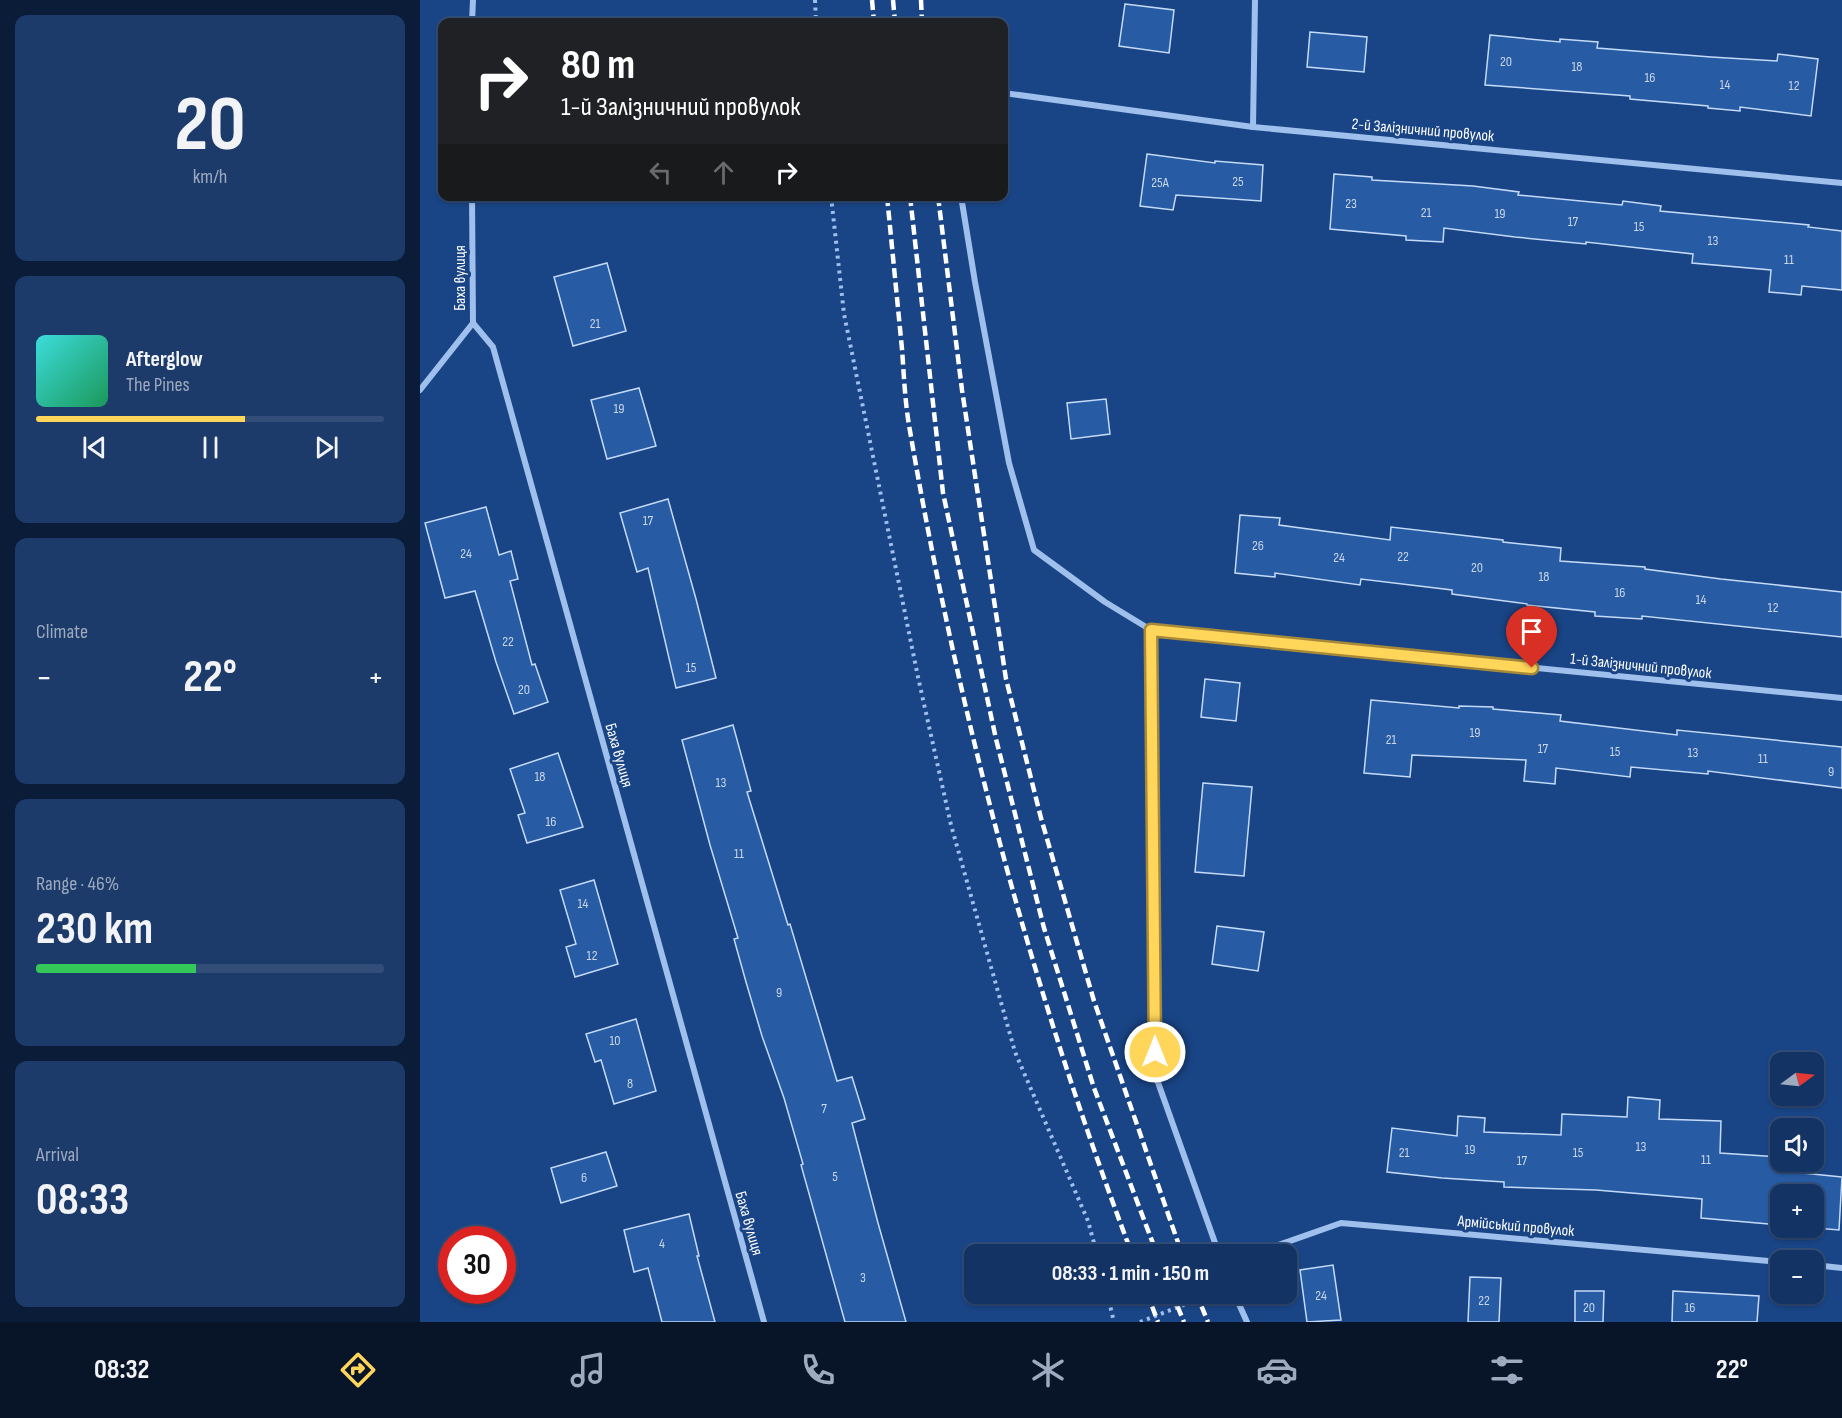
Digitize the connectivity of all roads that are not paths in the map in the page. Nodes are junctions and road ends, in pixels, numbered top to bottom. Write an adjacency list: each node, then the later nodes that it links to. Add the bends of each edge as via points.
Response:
1 (473, 0): 3 (street)
2 (1255, 0): 5 (street)
3 (472, 18)
4 (1008, 94): 5 (street, 2-й Залізничний провулок)
5 (1252, 126): 6 (street, 2-й Залізничний провулок)
6 (1842, 183)
7 (472, 201): 9 (street, Баха вулиця)
8 (962, 201): 11 (street, via 1009,463 1034,550)
9 (473, 322): 10 (street); 19 (street, Баха вулиця, via 493,347)
10 (420, 390)
11 (1151, 630): 12 (street, 1-й Залізничний провулок); 13 (street, via 1155,1074)
12 (1842, 698)
13 (1215, 1244)
14 (1281, 1244): 15 (street, Армійський провулок, via 1341,1223)
15 (1770, 1261)
16 (1824, 1266): 17 (street)
17 (1842, 1268)
18 (1239, 1304): 20 (street)
19 (764, 1322)
20 (1247, 1322)

